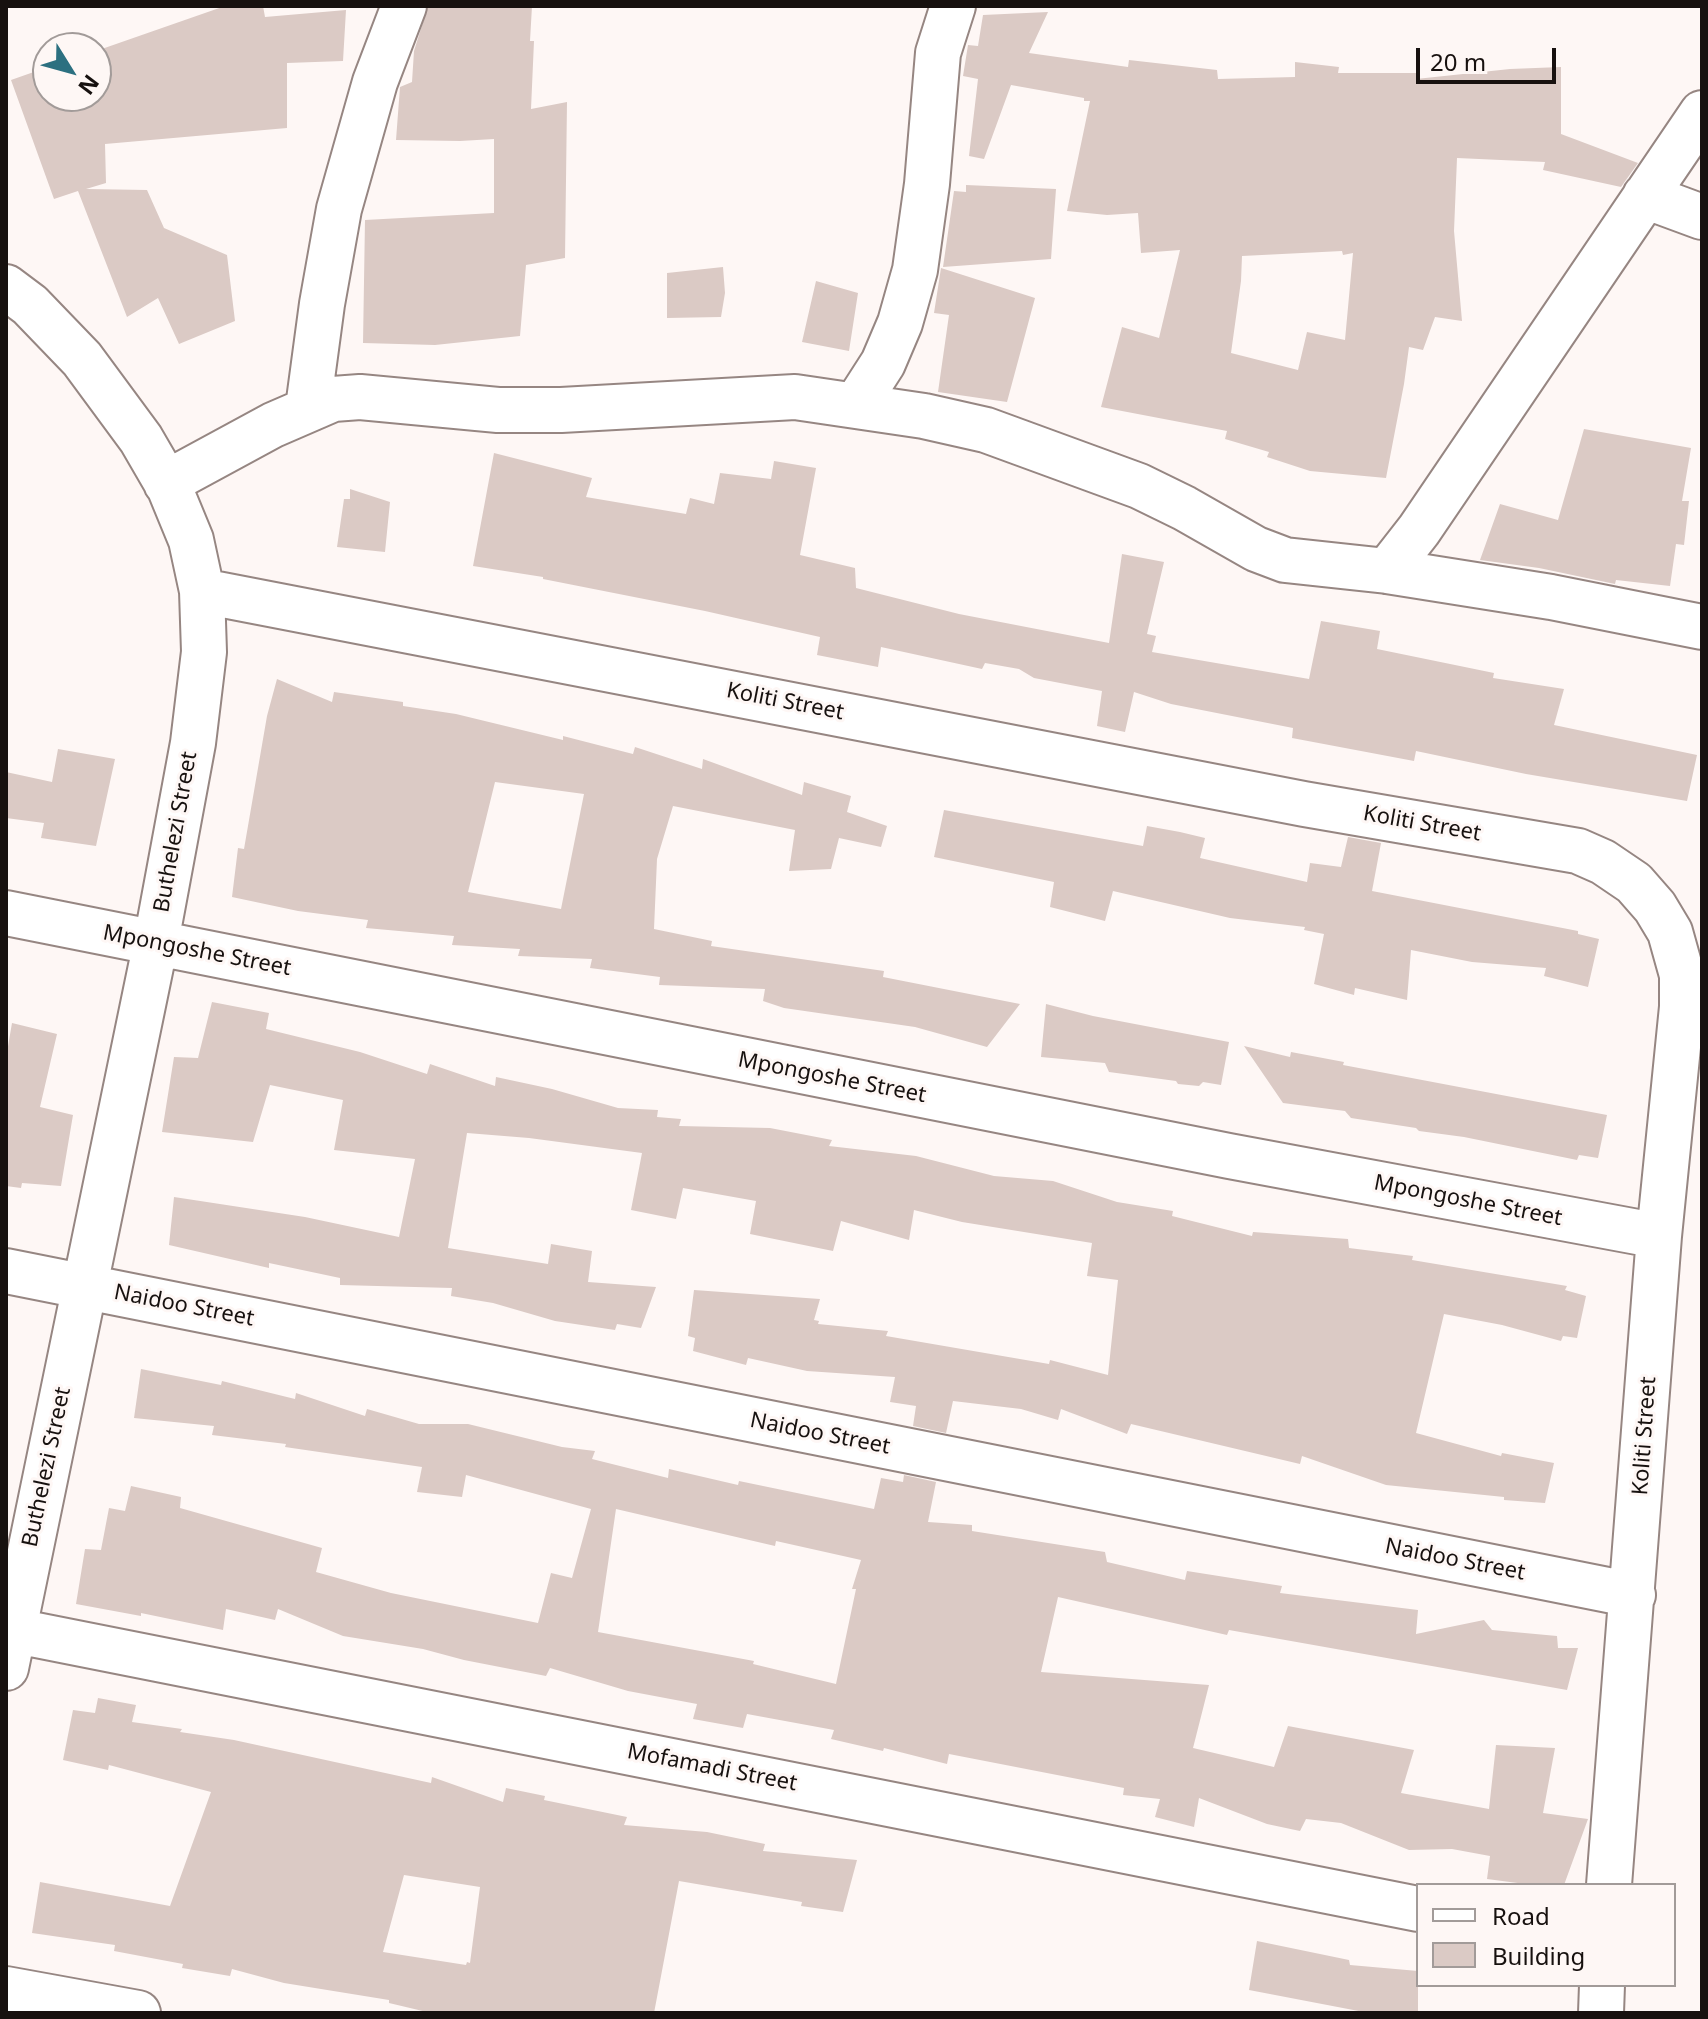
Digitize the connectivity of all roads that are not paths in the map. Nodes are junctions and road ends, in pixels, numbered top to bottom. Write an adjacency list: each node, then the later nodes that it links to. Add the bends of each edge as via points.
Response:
1 (404, 6): 8 (street, via 375,82 339,209)
2 (953, 6): 7 (street, via 938,53 915,270 883,363)
3 (1702, 113): 4 (street)
4 (1645, 196): 5 (street); 10 (street)
5 (1702, 217)
6 (6, 287): 9 (street, Buthelezi Street, via 82,359)
7 (856, 405): 8 (street, via 795,397 498,410 360,397); 10 (street, via 986,430 1093,467 1285,560)
8 (308, 408): 9 (street)
9 (166, 483): 11 (street, Buthelezi Street, via 191,540)
10 (1387, 571): 12 (street)
11 (202, 591): 14 (street, Buthelezi Street, via 204,652 195,728); 15 (street, Koliti Street, via 1304,804 1578,851 1603,862 1634,883 1655,907 1670,932 1682,975)
12 (1702, 627)
13 (6, 913): 14 (street, Mpongoshe Street)
14 (156, 942): 15 (street, Mpongoshe Street); 17 (street, Buthelezi Street)
15 (1659, 1236): 18 (street, Koliti Street)
16 (6, 1271): 17 (street, Naidoo Street)
17 (85, 1286): 18 (street, Naidoo Street); 19 (street, Buthelezi Street)
18 (1633, 1595): 20 (street, Koliti Street)
19 (8, 1642): 21 (street, Mofamadi Street)
20 (1609, 1883)
21 (1416, 1909)
22 (1602, 1987): 25 (street)
23 (6, 1989): 24 (street)
24 (138, 2013)
25 (1601, 2013)

